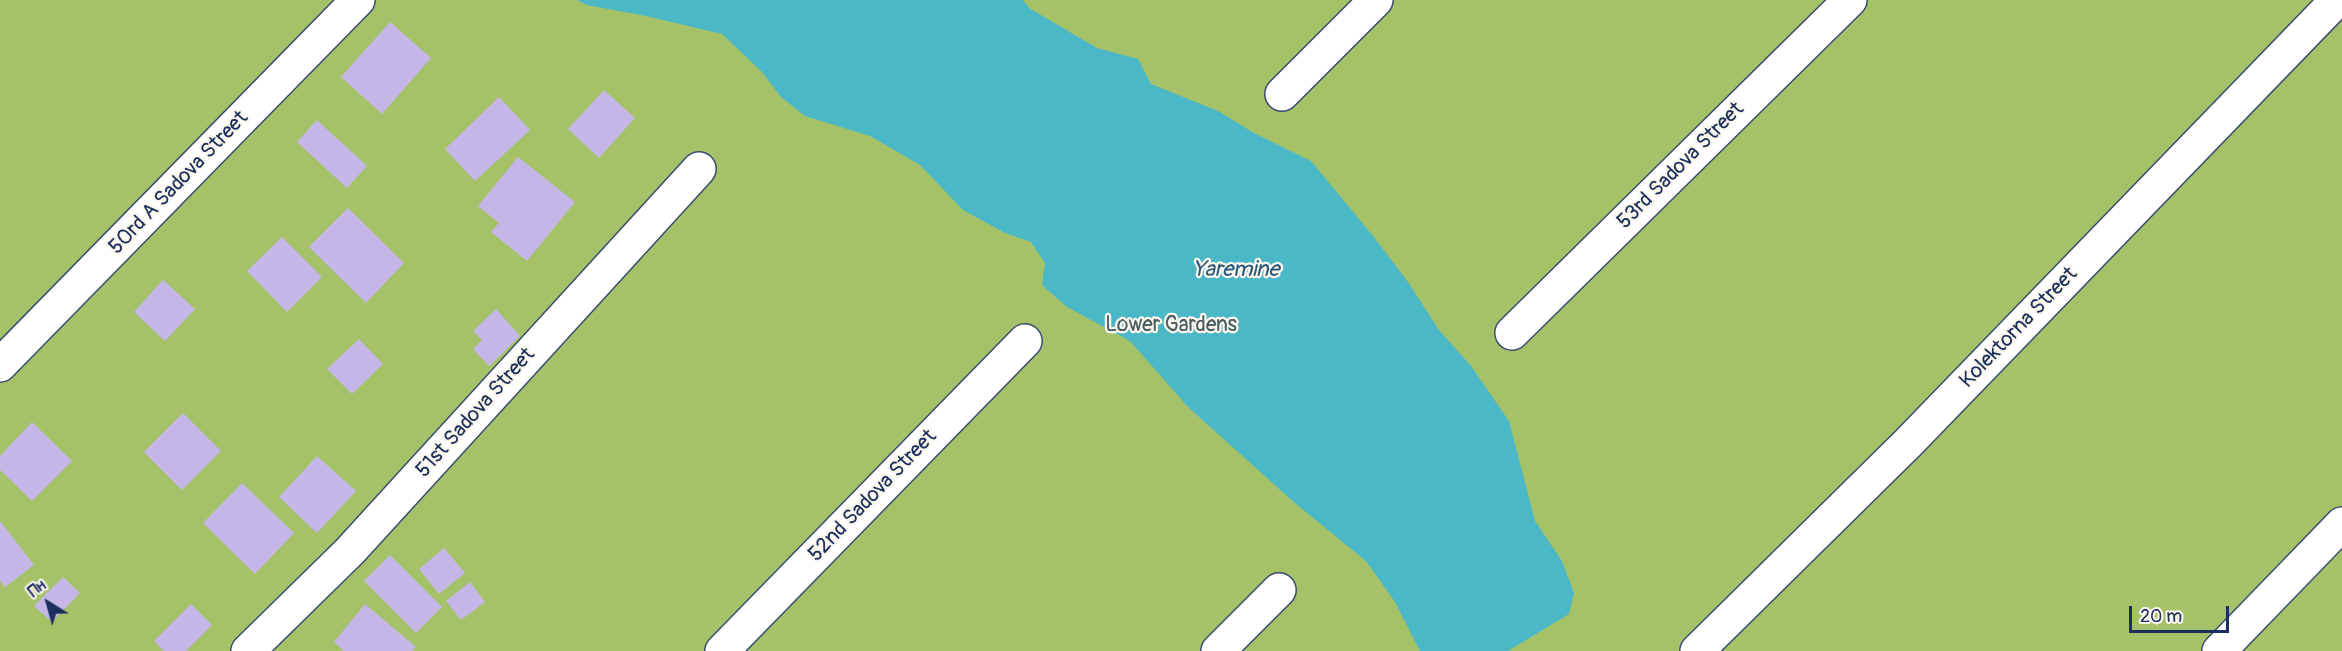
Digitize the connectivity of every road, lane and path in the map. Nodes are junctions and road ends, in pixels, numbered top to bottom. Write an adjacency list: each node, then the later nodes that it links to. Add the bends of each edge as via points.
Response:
1 (358, 0): 9 (street, 50rd A Sadova Street)
2 (1376, 0): 5 (street)
3 (1850, 0): 7 (street, 53rd Sadova Street)
4 (2337, 0): 15 (street, Kolektorna Street, via 1909,442)
5 (1282, 94)
6 (699, 169): 12 (street, 51st Sadova Street, via 350,551)
7 (1512, 333)
8 (1025, 341): 13 (street, 52nd Sadova Street)
9 (0, 365)
10 (2342, 524): 16 (street)
11 (1279, 590): 14 (street)
12 (248, 651)
13 (722, 651)
14 (1218, 651)
15 (1698, 651)
16 (2219, 651)

